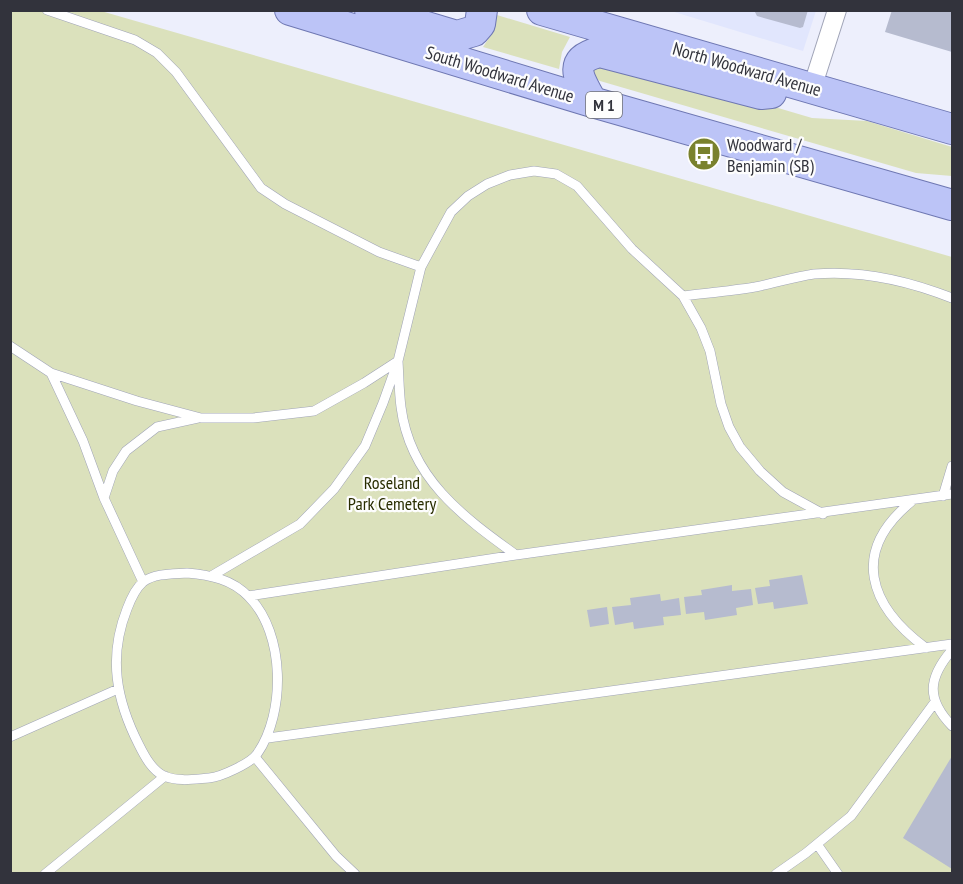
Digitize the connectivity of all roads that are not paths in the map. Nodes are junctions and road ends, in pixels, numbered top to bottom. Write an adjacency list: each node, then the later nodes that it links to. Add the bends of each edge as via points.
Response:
1 (47, 10): 13 (lane, via 135,40 158,53 261,188 380,252)
2 (290, 10): 8 (main road, South Woodward Avenue / M 1)
3 (370, 10): 4 (main road, via 457,36 474,31 480,24)
4 (482, 10)
5 (542, 10): 7 (main road, North Woodward Avenue)
6 (837, 10): 7 (street)
7 (812, 88): 8 (main road, via 761,94 600,52 590,54 577,68); 9 (main road, North Woodward Avenue)
8 (592, 102): 11 (main road, South Woodward Avenue / M 1)
9 (952, 129)
10 (952, 189): 11 (main road)
11 (918, 194): 12 (main road, South Woodward Avenue / M 1)
12 (952, 205)
13 (421, 267): 14 (lane, via 451,212 468,196 510,175 534,171 556,174 577,186 632,249); 17 (lane)
14 (682, 296): 15 (lane, via 755,287 813,274 844,274 879,277); 24 (lane, via 710,351 721,404 740,447 783,492)
15 (952, 298)
16 (10, 346): 18 (lane)
17 (398, 362): 19 (lane, via 314,411 253,418); 25 (lane, via 401,409 409,439 435,488 452,506); 26 (lane, via 365,446 334,489 300,524)
18 (51, 373): 19 (lane); 22 (lane)
19 (201, 418): 22 (lane, via 158,427 126,451 112,471)
20 (952, 466): 21 (lane)
21 (948, 495): 23 (lane)
22 (104, 498): 27 (lane)
23 (913, 500): 24 (lane); 30 (lane, via 895,515 882,536 874,572 882,602 893,619)
24 (823, 514): 25 (lane)
25 (516, 555): 28 (lane)
26 (213, 575): 27 (lane, via 159,575); 28 (lane)
27 (143, 582): 32 (lane, via 121,624 116,659)
28 (248, 596): 36 (lane, via 263,614 273,640 277,678 275,712)
29 (952, 644): 30 (lane)
30 (926, 648): 36 (lane)
31 (952, 650): 33 (lane, via 935,679)
32 (118, 688): 35 (lane); 38 (lane, via 126,720 141,749 151,766)
33 (935, 702): 34 (lane); 39 (lane, via 851,816)
34 (952, 726)
35 (10, 737)
36 (268, 738): 37 (lane)
37 (255, 757): 38 (lane, via 216,777 186,780); 41 (lane, via 336,856)
38 (165, 776): 40 (lane)
39 (817, 844): 42 (lane); 43 (lane)
40 (45, 873)
41 (355, 873)
42 (776, 873)
43 (838, 873)

